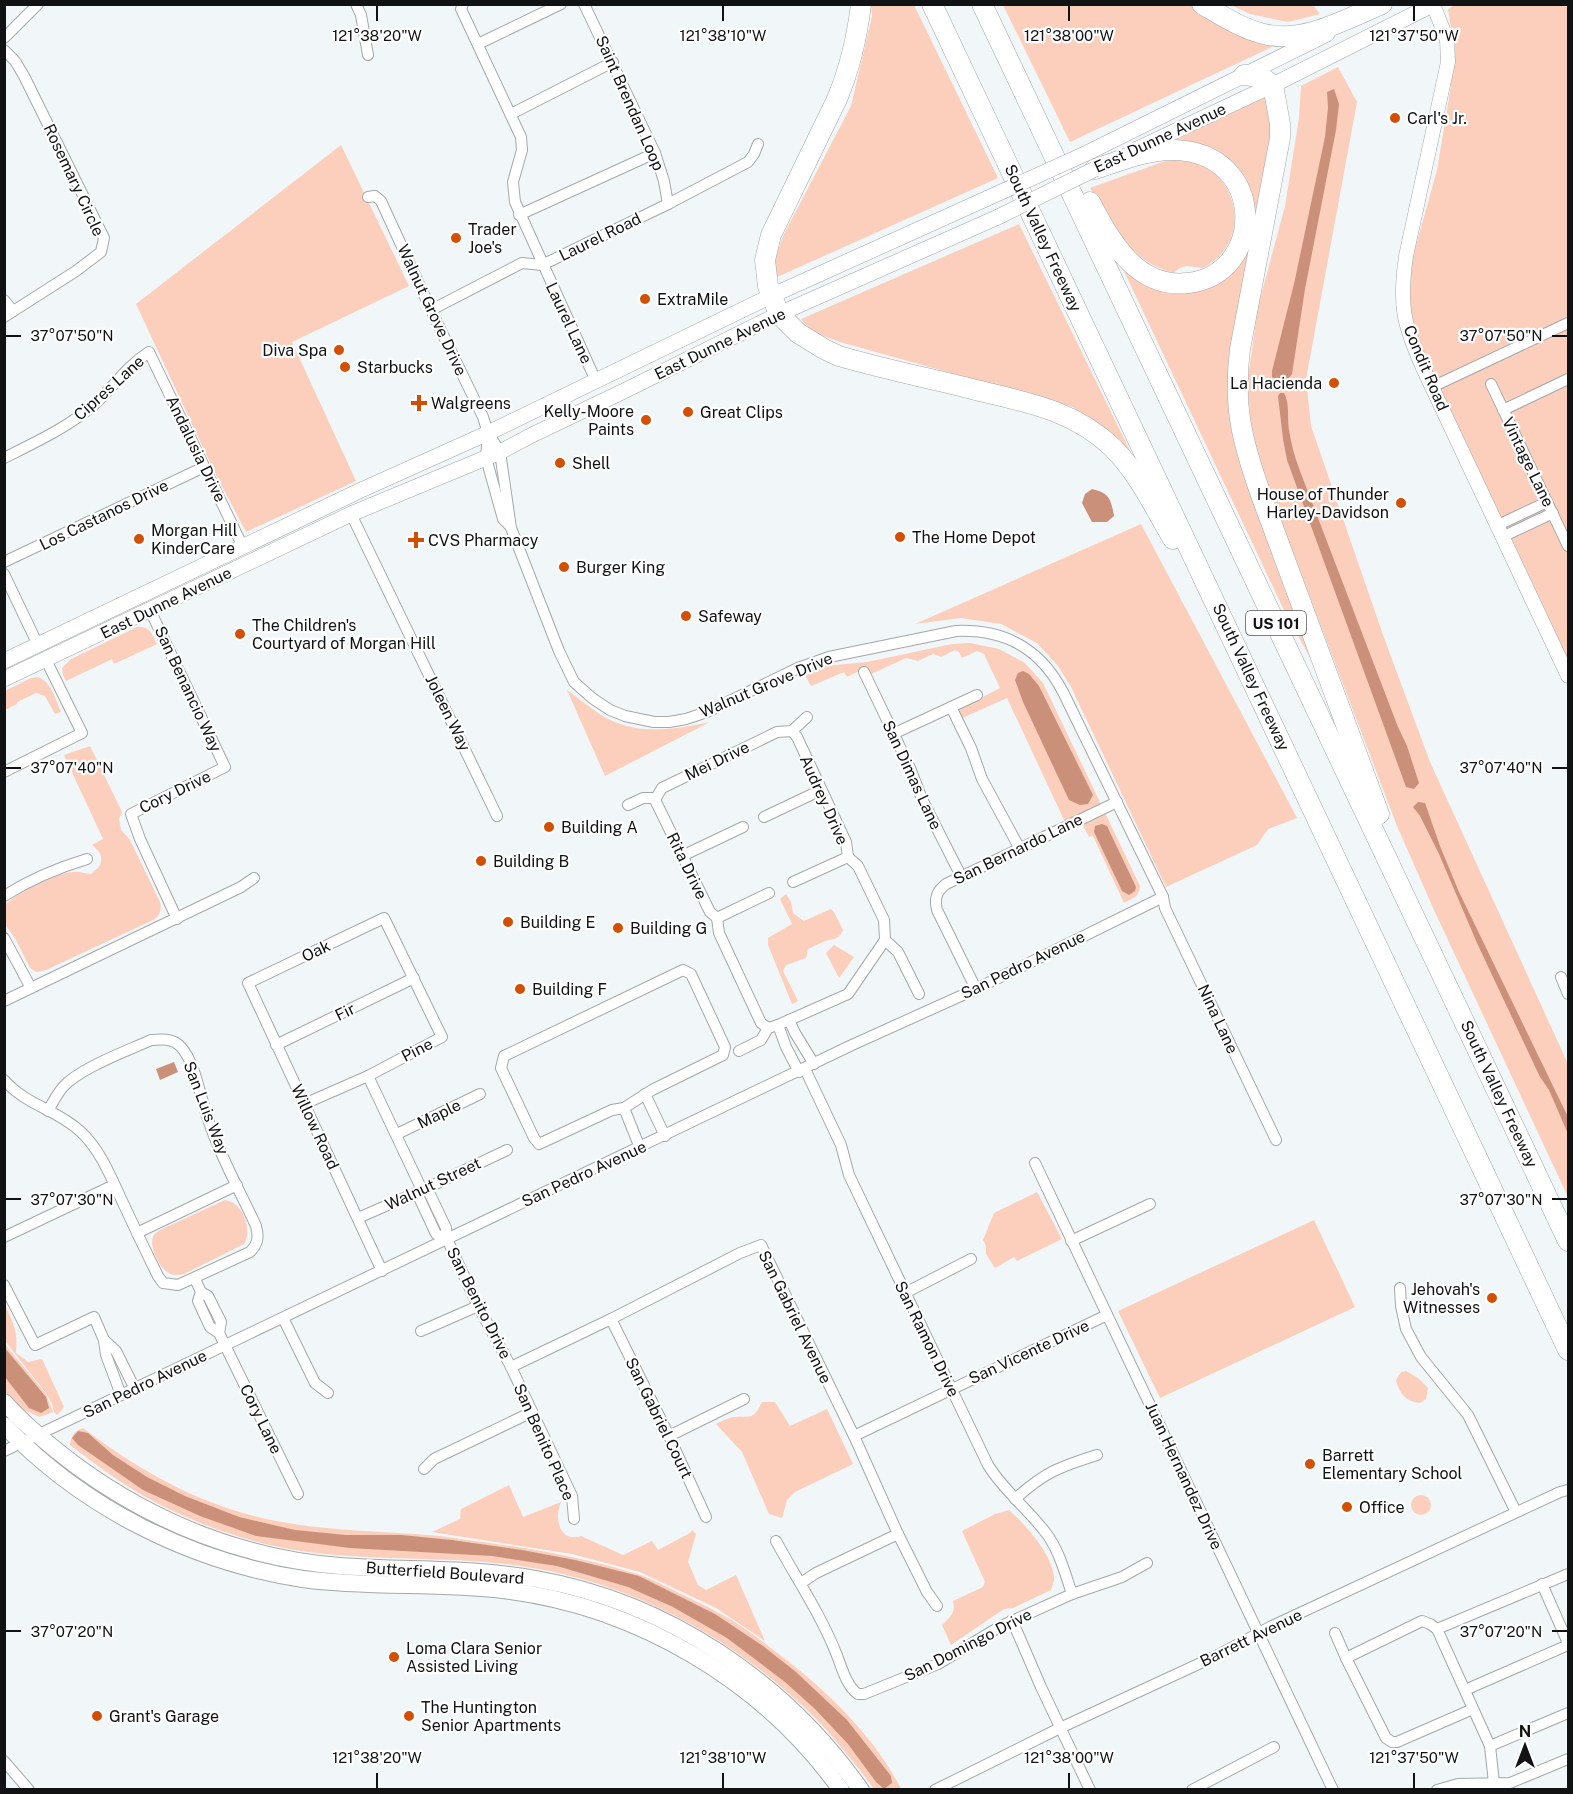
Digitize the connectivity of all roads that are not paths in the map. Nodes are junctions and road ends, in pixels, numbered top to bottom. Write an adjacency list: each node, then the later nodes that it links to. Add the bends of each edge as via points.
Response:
1 (38, 4): 12 (street)
2 (356, 4): 15 (street)
3 (463, 4): 13 (street, via 461,9)
4 (561, 4): 13 (street)
5 (584, 4): 17 (street, Saint Brendan Loop)
6 (861, 4): 28 (highway, via 845,79 767,246 766,273)
7 (932, 4): 58 (highway, South Valley Freeway / US 101)
8 (982, 4): 16 (highway, South Valley Freeway / US 101)
9 (1202, 4): 10 (highway, via 1250,30 1291,37)
10 (1384, 4): 18 (main road, East Dunne Avenue)
11 (1433, 5): 19 (main road, East Dunne Avenue); 38 (street, Condit Road, via 1447,40 1448,62 1402,285 1407,330)
12 (4, 38)
13 (478, 44): 20 (street)
14 (4, 50): 31 (street, Rosemary Circle, via 24,76 104,238 101,252)
15 (368, 55)
16 (1009, 61): 23 (highway, via 1115,246 1130,263 1158,280 1188,283 1215,274 1237,249 1245,220 1244,200 1236,181 1213,160 1174,150); 83 (highway, South Valley Freeway / US 101)
17 (613, 62): 20 (street); 22 (street, Saint Brendan Loop)
18 (1244, 75): 19 (highway, via 1261,77); 23 (main road, East Dunne Avenue)
19 (1273, 85): 23 (main road, East Dunne Avenue); 83 (highway, via 1280,138 1241,341 1239,418 1261,495 1386,833)
20 (511, 114): 26 (street, via 521,137 522,150 513,182)
21 (758, 144): 25 (street, Laurel Road, via 748,162)
22 (655, 153): 25 (street, Saint Brendan Loop); 26 (street)
23 (1091, 161): 28 (main road, East Dunne Avenue, bridge, via 988,198); 32 (main road, East Dunne Avenue, bridge, via 998,217)
24 (368, 197): 30 (street, Walnut Grove Drive, via 375,196 381,201)
25 (668, 204): 27 (street, Laurel Road)
26 (519, 216): 27 (street)
27 (542, 265): 30 (street, Laurel Road, via 522,263); 36 (street, Laurel Lane)
28 (773, 295): 32 (highway); 36 (main road, East Dunne Avenue)
29 (4, 300): 31 (street, Rosemary Circle)
30 (431, 310): 40 (street, Walnut Grove Drive)
31 (9, 314)
32 (779, 314): 41 (main road, East Dunne Avenue); 58 (highway, via 798,333 839,356 1038,405 1088,427 1133,473)
33 (1569, 323): 38 (street)
34 (149, 352): 42 (street, Cipres Lane, via 65,427); 43 (street, Andalusia Drive)
35 (1569, 379): 39 (street, Vintage Lane)
36 (596, 381): 40 (main road, East Dunne Avenue)
37 (1491, 384): 39 (street, Vintage Lane)
38 (1432, 387): 49 (street, Condit Road)
39 (1503, 410): 45 (street, Vintage Lane)
40 (488, 433): 41 (street, Walnut Grove Drive); 44 (main road, East Dunne Avenue)
41 (493, 455): 48 (main road, East Dunne Avenue); 74 (street, Walnut Grove Drive, via 511,528 559,651 574,682 610,710 654,722 686,719 829,657 948,633 991,633 1023,646 1056,679)
42 (4, 458)
43 (204, 467): 51 (street, Andalusia Drive); 52 (street, Los Castanos Drive)
44 (400, 473): 46 (main road, East Dunne Avenue); 48 (main road, via 393,484 359,500)
45 (1547, 502): 47 (street, Vintage Lane); 49 (street)
46 (319, 510): 48 (main road); 51 (main road, East Dunne Avenue)
47 (1553, 513): 49 (street); 50 (street, Vintage Lane)
48 (351, 514): 54 (main road, East Dunne Avenue); 76 (street, Joleen Way)
49 (1501, 530): 63 (street, Condit Road)
50 (1569, 546)
51 (243, 547): 54 (main road, via 238,557 216,570); 57 (main road, East Dunne Avenue)
52 (4, 562)
53 (4, 574): 55 (street)
54 (211, 581): 56 (main road, East Dunne Avenue)
55 (7, 587): 59 (street)
56 (150, 610): 60 (main road, East Dunne Avenue); 70 (street, San Benancio Way)
57 (109, 611): 59 (main road, East Dunne Avenue); 60 (main road, via 99,626 47,651)
58 (1230, 634): 146 (highway, South Valley Freeway / US 101)
59 (38, 645): 61 (main road, East Dunne Avenue)
60 (46, 660): 64 (main road, East Dunne Avenue); 71 (street, via 82,733)
61 (4, 661)
62 (864, 672): 69 (street, San Dimas Lane)
63 (1569, 676)
64 (4, 680)
65 (976, 695): 66 (street)
66 (951, 707): 69 (street); 79 (street, via 982,778)
67 (807, 717): 68 (street, Mei Drive)
68 (792, 731): 72 (street, Audrey Drive); 73 (street, Mei Drive, via 777,732 662,788)
69 (893, 734): 84 (street, San Dimas Lane)
70 (225, 767): 92 (street, Cory Drive, via 130,814)
71 (4, 772)
72 (821, 790): 77 (street); 81 (street, Audrey Drive, via 846,842)
73 (656, 798): 75 (street, Mei Drive, via 643,798); 80 (street, Rita Drive)
74 (1117, 802): 79 (street, San Bernardo Lane); 89 (street, Walnut Grove Drive)
75 (628, 805)
76 (497, 816)
77 (764, 817)
78 (742, 827): 80 (street)
79 (1020, 849): 84 (street, San Bernardo Lane)
80 (682, 856): 91 (street, Rita Drive, via 710,912)
81 (848, 856): 86 (street); 94 (street, Audrey Drive, via 858,866 884,920)
82 (87, 860): 88 (street, via 52,870)
83 (1390, 863): 132 (highway, South Valley Freeway / US 101)
84 (961, 876): 99 (street, San Bernardo Lane, via 938,891 935,902)
85 (254, 878): 92 (street)
86 (793, 882)
87 (769, 893): 91 (street)
88 (4, 896)
89 (1163, 897): 99 (street, San Pedro Avenue); 119 (street, Nina Lane)
90 (384, 918): 96 (street, Pine); 97 (street, Oak)
91 (717, 918): 104 (street, Rita Drive, via 723,943 761,1023)
92 (177, 919): 98 (street)
93 (4, 938): 98 (street)
94 (885, 940): 100 (street, Audrey Drive, via 898,951); 103 (street, via 848,994)
95 (1561, 977): 101 (street)
96 (414, 978): 106 (street, Fir); 110 (street, Pine, via 442,1038)
97 (248, 983): 106 (street, Willow Road)
98 (31, 988): 102 (street)
99 (976, 988): 109 (street, San Pedro Avenue)
100 (919, 994)
101 (1569, 994)
102 (4, 1000)
103 (789, 1020): 104 (street); 105 (street, San Ramon Drive)
104 (773, 1027): 107 (street, San Ramon Drive); 108 (street, via 761,1040)
105 (801, 1041): 107 (street, via 792,1040); 109 (street, San Ramon Drive)
106 (276, 1045): 114 (street, Willow Road)
107 (786, 1047): 109 (street, San Ramon Drive)
108 (739, 1051)
109 (806, 1068): 118 (street, San Pedro Avenue); 138 (street, San Ramon Drive, via 841,1145 849,1175)
110 (368, 1076): 114 (street, Pine); 117 (street, San Benito Drive)
111 (4, 1080): 116 (street, via 29,1102)
112 (480, 1094): 117 (street, Maple)
113 (645, 1094): 115 (street); 115 (street, via 723,1055 725,1047 691,974 682,970 504,1056 501,1068 539,1144); 118 (street)
114 (304, 1104): 127 (street, Willow Road)
115 (624, 1108): 120 (street)
116 (48, 1111): 123 (street, via 81,1132 96,1150); 124 (street, San Luis Way, via 64,1085 79,1074 151,1040 171,1041 185,1053 211,1128)
117 (397, 1134): 125 (street, San Benito Drive)
118 (665, 1136): 120 (street, San Pedro Avenue)
119 (1275, 1140)
120 (640, 1148): 130 (street, San Pedro Avenue)
121 (507, 1150): 125 (street, Walnut Street)
122 (1035, 1163): 131 (street, Juan Hernandez Drive)
123 (114, 1185): 128 (street); 129 (street)
124 (237, 1185): 128 (street); 135 (street, San Luis Way, via 256,1226 256,1246)
125 (422, 1190): 127 (street, Walnut Street); 130 (street, San Benito Drive, via 446,1228)
126 (1150, 1204): 131 (street)
127 (358, 1218): 134 (street, Willow Road)
128 (137, 1233): 135 (street, via 164,1283 178,1285)
129 (4, 1237)
130 (447, 1239): 134 (street, San Pedro Avenue); 139 (street, San Benito Drive)
131 (1071, 1241): 140 (street, Juan Hernandez Drive)
132 (1569, 1241)
133 (971, 1259): 138 (street)
134 (382, 1271): 141 (street, San Pedro Avenue)
135 (195, 1279): 145 (street, via 201,1292 198,1301 210,1327 219,1333)
136 (4, 1285): 144 (street, via 35,1345 94,1317)
137 (1400, 1288): 166 (street, via 1406,1329 1421,1357 1468,1415)
138 (905, 1293): 149 (street, San Ramon Drive)
139 (478, 1306): 143 (street); 147 (street, San Benito Drive)
140 (1107, 1315): 149 (street, San Vicente Drive); 180 (street, Juan Hernandez Drive)
141 (283, 1318): 145 (street, San Pedro Avenue); 150 (street, via 315,1383)
142 (611, 1319): 147 (street, San Gabriel Avenue); 157 (street, San Gabriel Court); 158 (street, San Gabriel Avenue, via 760,1245)
143 (421, 1331)
144 (105, 1340): 148 (street, via 116,1351); 151 (street, via 106,1355)
145 (225, 1345): 148 (street, San Pedro Avenue); 164 (street, Cory Lane)
146 (1569, 1350)
147 (511, 1367): 154 (street, San Benito Place)
148 (135, 1389): 151 (street, San Pedro Avenue)
149 (951, 1389): 158 (street, San Vicente Drive); 165 (street, San Ramon Drive, via 991,1471)
150 (328, 1394)
151 (121, 1395): 156 (street, San Pedro Avenue)
152 (744, 1399): 157 (street)
153 (4, 1402): 156 (main road, Butterfield Boulevard)
154 (532, 1412): 162 (street, via 434,1459); 168 (street, San Benito Place, via 572,1496)
155 (4, 1425): 159 (main road, Butterfield Boulevard)
156 (38, 1435): 159 (street, San Pedro Avenue); 194 (main road, Butterfield Boulevard, via 88,1475 134,1503 180,1527 239,1548 339,1566 473,1571 537,1579 593,1593 652,1616 728,1658 775,1694 818,1735)
157 (669, 1436): 167 (street, San Gabriel Court)
158 (854, 1436): 169 (street, San Gabriel Avenue)
159 (21, 1443): 160 (street, San Pedro Avenue); 193 (main road, Butterfield Boulevard, via 111,1510 169,1540 236,1564 304,1579 523,1593 589,1609 635,1626 695,1656 747,1692 794,1734)
160 (4, 1451)
161 (1097, 1455): 165 (street, via 1055,1469)
162 (424, 1469)
163 (1569, 1490): 166 (street, Barrett Avenue)
164 (298, 1494)
165 (1016, 1499): 175 (street, San Ramon Drive, via 1048,1536)
166 (1516, 1512): 180 (street, Barrett Avenue)
167 (706, 1517)
168 (574, 1519)
169 (898, 1533): 173 (street); 176 (street, San Gabriel Avenue)
170 (776, 1540): 173 (street, San Domingo Drive)
171 (1147, 1563): 175 (street, San Domingo Drive, via 1122,1577)
172 (1569, 1574): 174 (street)
173 (801, 1583): 177 (street, San Domingo Drive, via 850,1686 858,1694 938,1664)
174 (1542, 1584): 178 (street); 181 (street)
175 (1072, 1594): 177 (street, San Domingo Drive)
176 (937, 1606)
177 (1012, 1620): 186 (street)
178 (1437, 1629): 182 (street, via 1422,1621); 183 (street)
179 (1335, 1633): 182 (street)
180 (1258, 1634): 186 (street, Barrett Avenue); 198 (street, Juan Hernandez Drive)
181 (1569, 1644): 183 (street)
182 (1346, 1658): 184 (street, via 1386,1738 1392,1742)
183 (1465, 1690): 184 (street)
184 (1473, 1709): 187 (street)
185 (1569, 1713): 187 (street)
186 (1060, 1728): 195 (street, Barrett Avenue); 196 (street)
187 (1490, 1746): 191 (street)
188 (1274, 1747): 197 (street)
189 (1569, 1759): 191 (street, via 1510,1783)
190 (4, 1761): 192 (street)
191 (1494, 1783): 199 (street, via 1458,1784)
192 (29, 1790)
193 (841, 1790)
194 (861, 1790)
195 (935, 1790)
196 (1090, 1790)
197 (1192, 1790)
198 (1333, 1790)
199 (1437, 1790)

